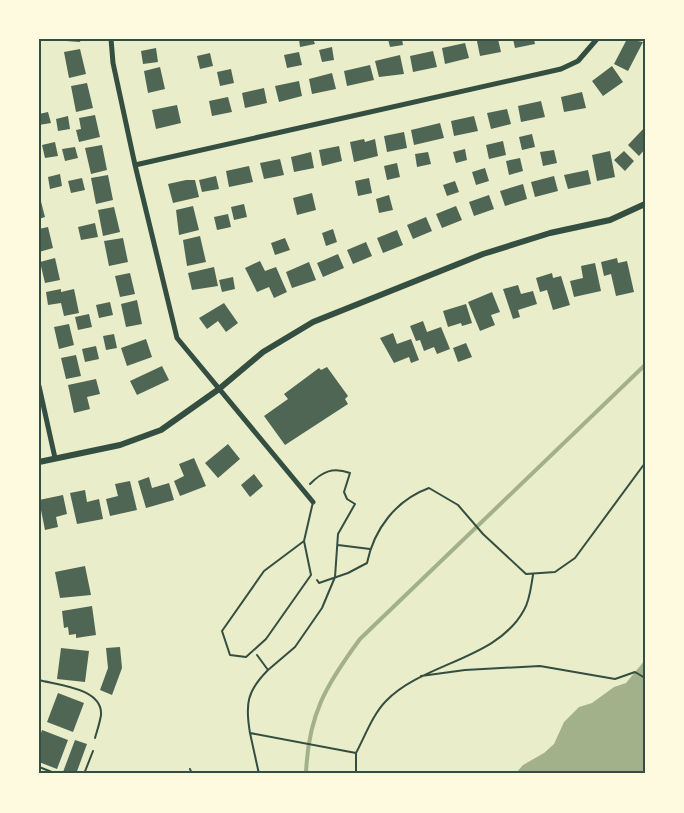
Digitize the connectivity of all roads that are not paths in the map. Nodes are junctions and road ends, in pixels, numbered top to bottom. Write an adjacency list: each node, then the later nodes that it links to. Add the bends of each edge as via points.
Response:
1 (111, 39): 3 (street)
2 (597, 39): 3 (street, via 578,61 561,69)
3 (135, 165): 6 (street, via 177,338)
4 (645, 204): 6 (street, via 610,220 492,251 313,322 263,352)
5 (39, 386): 7 (street)
6 (219, 389): 7 (street, via 161,430 120,446); 9 (street)
7 (55, 458): 8 (street)
8 (39, 462)
9 (313, 502): 10 (lane)
10 (304, 541): 10 (lane, via 264,571 222,631 230,655 246,657 266,639 311,575)
11 (39, 680): 12 (lane, via 96,698 101,715)
12 (95, 738)
13 (93, 751): 16 (lane)
14 (39, 767): 15 (lane)
15 (57, 774)
16 (84, 774)

